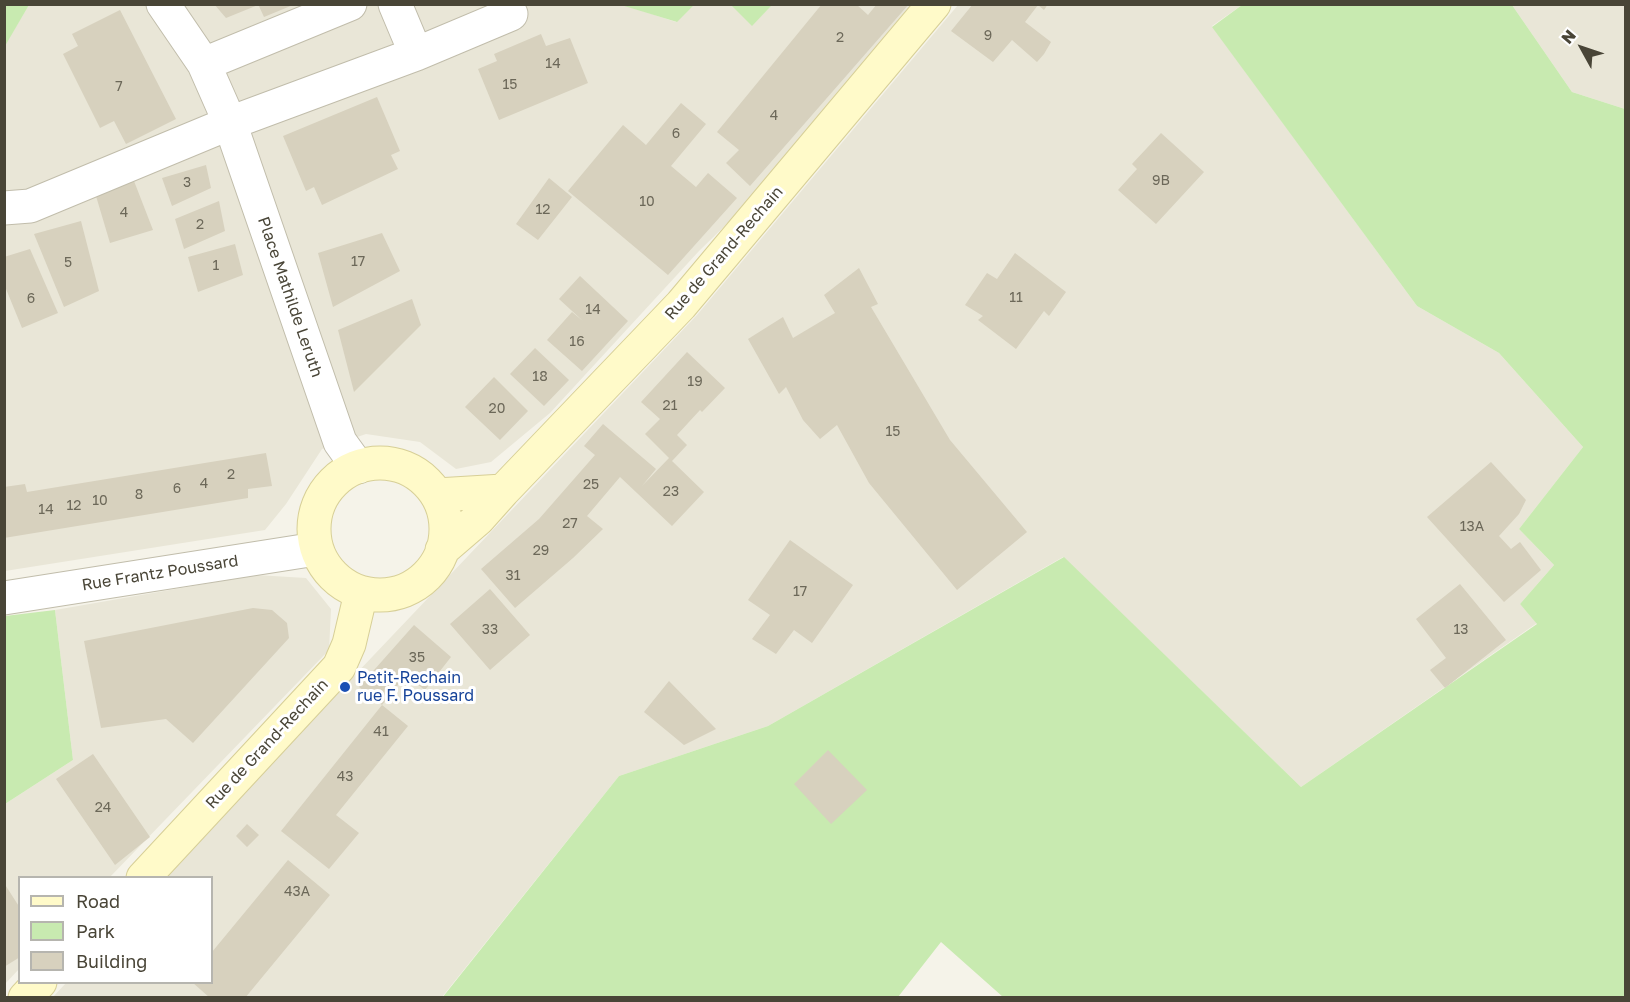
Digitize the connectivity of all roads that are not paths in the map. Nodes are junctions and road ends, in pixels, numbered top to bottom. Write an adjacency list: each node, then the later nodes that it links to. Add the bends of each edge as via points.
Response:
1 (163, 4): 7 (street, Place Mathilde Leruth)
2 (350, 4): 7 (street)
3 (396, 4): 6 (street)
4 (934, 4): 11 (street, Rue de Grand-Rechain, via 681,305)
5 (511, 14): 6 (street)
6 (416, 54): 8 (street)
7 (204, 64): 8 (street, Place Mathilde Leruth)
8 (230, 123): 9 (street, via 30,206); 10 (street, Place Mathilde Leruth, via 340,442)
9 (4, 208)
10 (358, 467): 12 (street, via 380,463 402,467 422,478); 13 (street, via 340,476 316,509)
11 (502, 491): 12 (street); 14 (street, Rue de Grand-Rechain, via 478,519)
12 (437, 495): 14 (street, via 446,531)
13 (316, 549): 15 (street, via 334,577); 16 (street, Rue Frantz Poussard)
14 (442, 550): 15 (street, via 432,569 417,584 398,593)
15 (361, 593): 17 (street, Rue de Grand-Rechain, via 349,644 339,667)
16 (4, 598)
17 (145, 876)
18 (38, 984): 19 (street)
19 (25, 998)

